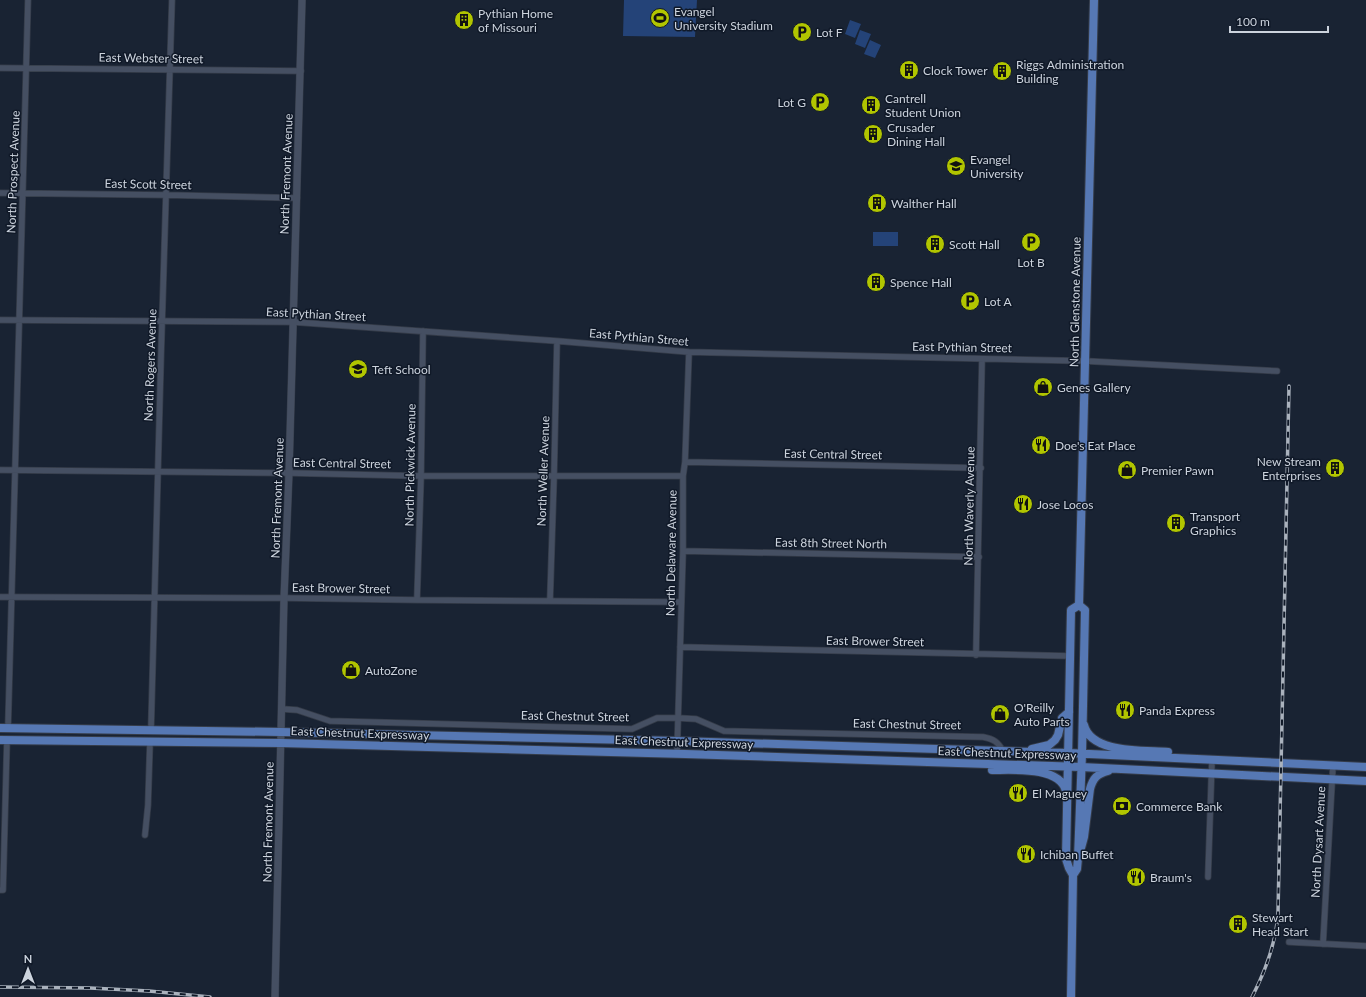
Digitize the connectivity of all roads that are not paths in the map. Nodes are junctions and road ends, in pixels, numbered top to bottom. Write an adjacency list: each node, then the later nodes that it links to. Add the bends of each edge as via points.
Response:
1 (28, 0): 6 (street, North Prospect Avenue)
2 (172, 0): 7 (street, North Rogers Avenue)
3 (302, 0): 8 (street, North Fremont Avenue)
4 (1094, 0): 21 (main road, North Glenstone Avenue)
5 (0, 68): 6 (street, East Webster Street)
6 (26, 68): 7 (street, East Webster Street); 10 (street, North Prospect Avenue)
7 (170, 69): 8 (street, East Webster Street); 11 (street, North Rogers Avenue)
8 (301, 71): 12 (street, North Fremont Avenue)
9 (0, 193): 10 (street, East Scott Street)
10 (23, 194): 11 (street, East Scott Street); 14 (street, North Prospect Avenue)
11 (166, 195): 12 (street, East Scott Street); 15 (street, North Rogers Avenue)
12 (297, 198): 16 (street, North Fremont Avenue)
13 (0, 320): 14 (street, East Pythian Street)
14 (19, 320): 15 (street, East Pythian Street); 26 (street, North Prospect Avenue)
15 (163, 321): 16 (street, East Pythian Street); 27 (street, North Rogers Avenue)
16 (293, 322): 17 (street, East Pythian Street); 28 (street, North Fremont Avenue)
17 (423, 331): 18 (street, East Pythian Street); 29 (street, North Pickwick Avenue)
18 (557, 341): 19 (street, East Pythian Street); 30 (street, North Weller Avenue)
19 (689, 352): 20 (street, East Pythian Street); 23 (street, North Delaware Avenue)
20 (982, 358): 21 (street, East Pythian Street); 24 (street, North Waverly Avenue)
21 (1085, 361): 22 (street, East Pythian Street); 41 (main road, North Glenstone Avenue)
22 (1277, 371)
23 (685, 462): 24 (street, East Central Street); 31 (street, North Delaware Avenue)
24 (980, 468): 33 (street, North Waverly Avenue)
25 (0, 470): 26 (street, East Central Street)
26 (14, 471): 27 (street, East Central Street); 35 (street, North Prospect Avenue)
27 (157, 472): 28 (street, East Central Street); 36 (street, North Rogers Avenue)
28 (289, 473): 29 (street, East Central Street); 37 (street, North Fremont Avenue)
29 (421, 476): 30 (street, East Central Street); 38 (street, North Pickwick Avenue)
30 (554, 476): 31 (street, East Central Street); 39 (street, North Weller Avenue)
31 (683, 476): 32 (street, North Delaware Avenue)
32 (683, 550): 33 (street, East 8th Street North); 40 (street, North Delaware Avenue)
33 (979, 557): 43 (street, North Waverly Avenue)
34 (0, 597): 35 (street, East Brower Street)
35 (11, 597): 36 (street, East Brower Street); 49 (street, North Prospect Avenue)
36 (154, 598): 37 (street, East Brower Street); 50 (street, North Rogers Avenue)
37 (284, 598): 38 (street, East Brower Street); 45 (street, North Fremont Avenue)
38 (417, 600): 39 (street, East Brower Street)
39 (550, 601): 40 (street, East Brower Street)
40 (681, 602): 42 (street, North Delaware Avenue)
41 (1079, 605): 44 (main road, North Glenstone Avenue, via 1071,610); 48 (main road, North Glenstone Avenue, via 1085,610)
42 (680, 647): 43 (street, East Brower Street); 47 (street, North Delaware Avenue)
43 (976, 655): 44 (street, East Brower Street)
44 (1070, 656): 46 (main road, North Glenstone Avenue)
45 (282, 709): 47 (street, East Chestnut Street, via 297,710 330,721 632,729 657,718); 51 (street, North Fremont Avenue)
46 (1069, 712): 57 (main road, via 1062,718 1058,735 1049,745); 58 (main road, North Glenstone Avenue)
47 (678, 718): 53 (street, North Delaware Avenue); 56 (street, East Chestnut Street, via 696,719 724,731 984,737 993,739)
48 (1083, 720): 60 (main road, North Glenstone Avenue); 61 (main road, via 1089,736 1108,747 1198,755)
49 (4, 728): 50 (main road, East Chestnut Expressway)
50 (151, 730): 51 (main road, East Chestnut Expressway)
51 (281, 732): 53 (main road, East Chestnut Expressway); 55 (street, North Fremont Avenue)
52 (4, 740): 54 (main road, East Chestnut Expressway); 76 (street)
53 (678, 741): 56 (main road, East Chestnut Expressway); 59 (street, North Delaware Avenue)
54 (150, 742): 55 (main road, East Chestnut Expressway); 72 (street)
55 (281, 743): 59 (main road, East Chestnut Expressway); 81 (street, North Fremont Avenue)
56 (1003, 751): 57 (main road, East Chestnut Expressway)
57 (1018, 752): 58 (main road, East Chestnut Expressway)
58 (1068, 753): 60 (main road, East Chestnut Expressway); 64 (main road, North Glenstone Avenue)
59 (677, 754): 62 (main road, East Chestnut Expressway)
60 (1082, 754): 61 (main road, East Chestnut Expressway); 65 (main road, North Glenstone Avenue)
61 (1212, 759): 63 (main road, East Chestnut Expressway); 68 (street)
62 (924, 762): 64 (main road, East Chestnut Expressway); 71 (main road, via 944,767 1047,773 1062,782)
63 (1333, 765): 66 (main road, East Chestnut Expressway); 69 (street, North Dysart Avenue)
64 (1068, 766): 65 (main road, East Chestnut Expressway); 71 (main road, North Glenstone Avenue)
65 (1081, 767): 67 (main road, East Chestnut Expressway); 73 (main road, North Glenstone Avenue)
66 (1366, 767)
67 (1115, 769): 68 (main road, East Chestnut Expressway); 73 (main road, via 1100,773 1092,781 1084,839)
68 (1212, 774): 69 (main road, East Chestnut Expressway); 75 (street)
69 (1332, 779): 70 (main road, East Chestnut Expressway); 78 (street, North Dysart Avenue)
70 (1366, 781)
71 (1067, 800): 74 (main road, North Glenstone Avenue, via 1066,859)
72 (146, 835)
73 (1078, 858): 74 (main road, North Glenstone Avenue)
74 (1073, 876): 80 (main road, North Glenstone Avenue)
75 (1208, 877)
76 (1, 890)
77 (1289, 942): 78 (street)
78 (1324, 944): 79 (street)
79 (1366, 946)
80 (1071, 995)
81 (275, 997)

